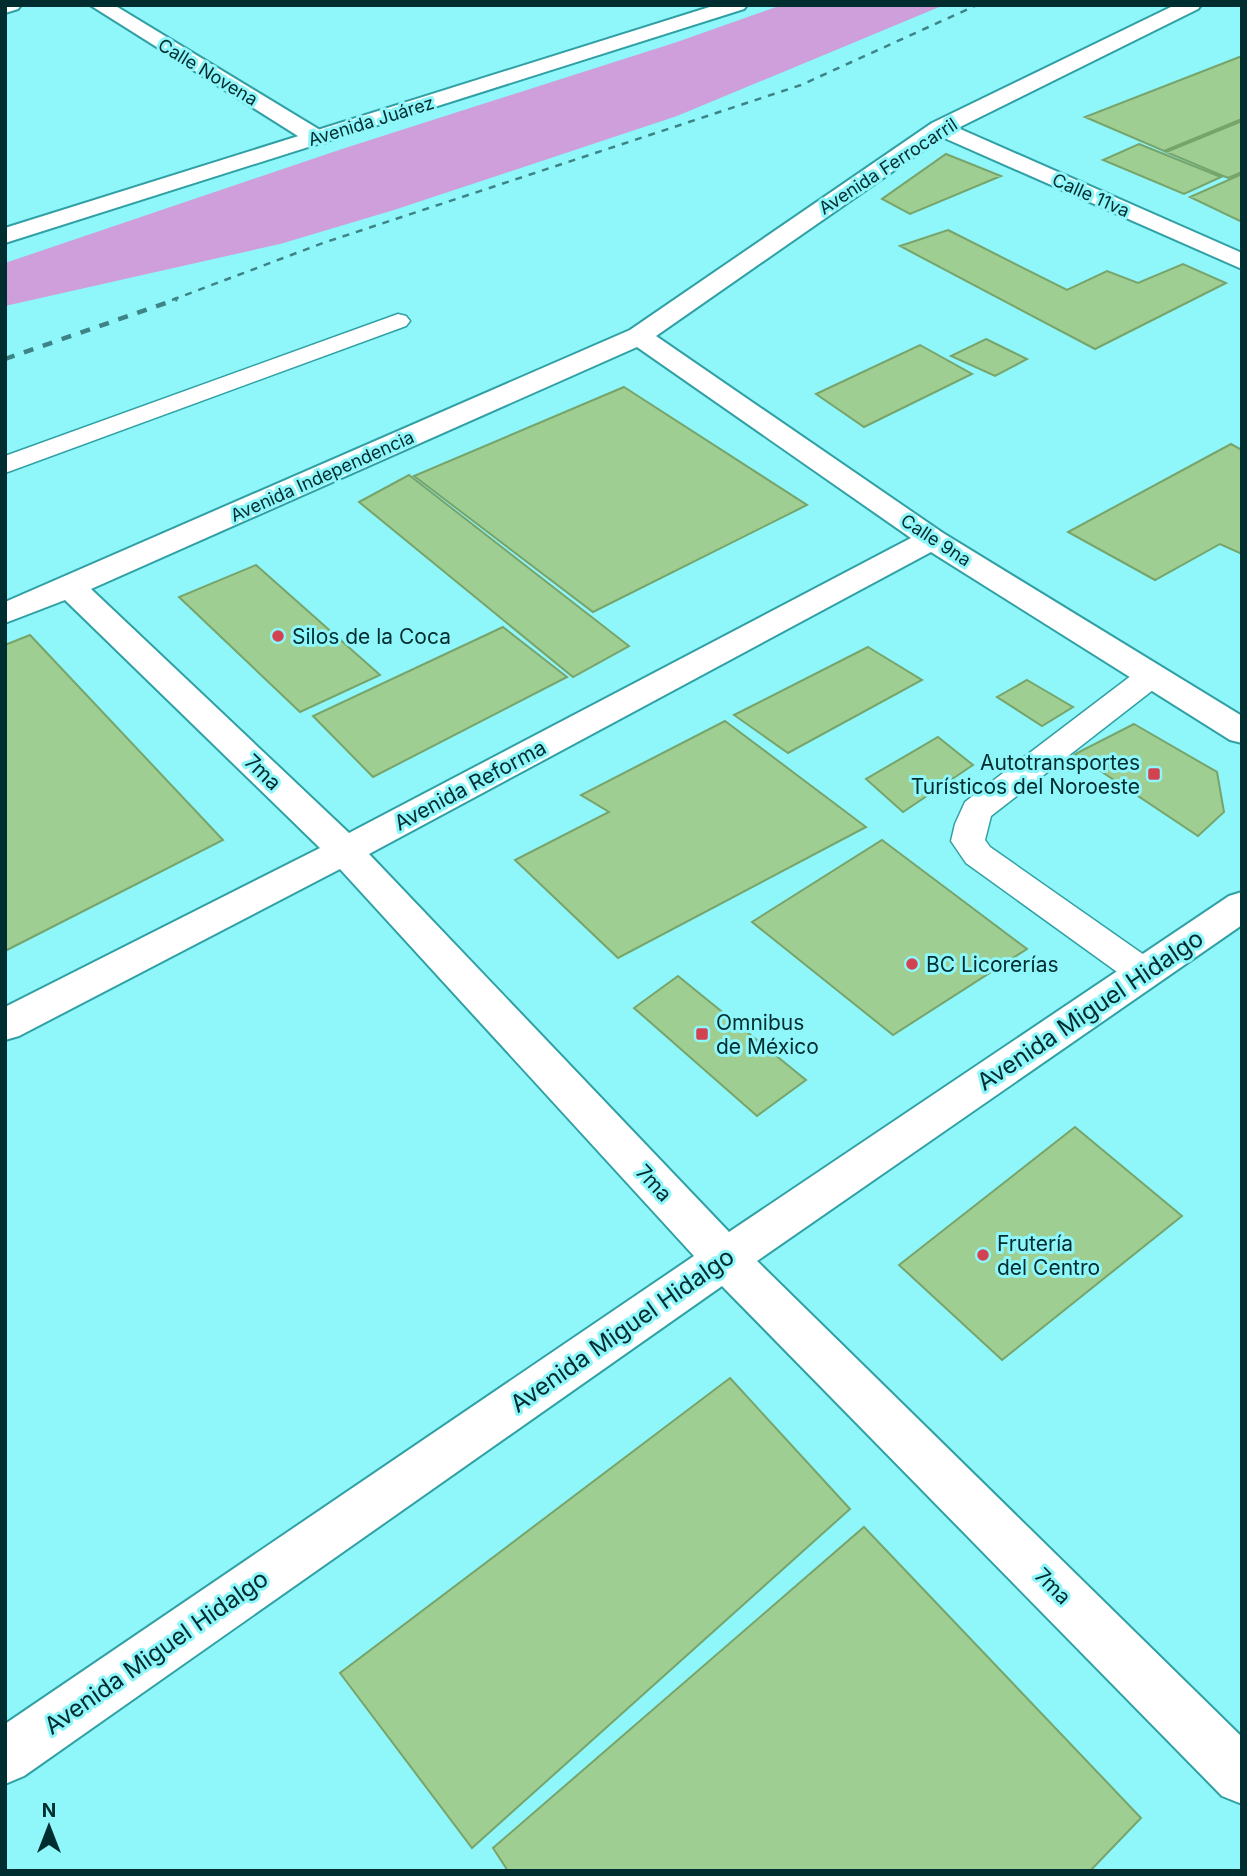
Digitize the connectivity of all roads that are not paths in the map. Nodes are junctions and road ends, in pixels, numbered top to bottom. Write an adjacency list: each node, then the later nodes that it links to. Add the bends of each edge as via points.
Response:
1 (11, 5): 5 (street)
2 (100, 5): 7 (street, Calle Novena)
3 (737, 5): 7 (street, Avenida Juárez)
4 (1191, 5): 6 (street, Avenida Ferrocarril)
5 (5, 7)
6 (940, 128): 9 (street, Calle 11va); 11 (street, Avenida Ferrocarril)
7 (317, 138): 8 (street, Avenida Juárez)
8 (5, 236)
9 (1242, 262)
10 (398, 321): 12 (lane)
11 (639, 336): 13 (street, Calle 9na); 14 (street, Avenida Independencia)
12 (5, 465)
13 (932, 539): 16 (street, Calle 9na); 18 (street, Avenida Reforma)
14 (70, 587): 15 (street, Avenida Independencia); 18 (street, 7ma)
15 (5, 613)
16 (1152, 676): 17 (street, Calle 9na); 20 (lane, via 977,810 968,841 978,855)
17 (1242, 732)
18 (345, 851): 21 (street, Avenida Reforma); 22 (street, 7ma)
19 (1242, 906): 20 (street, Avenida Miguel Hidalgo)
20 (1144, 973): 22 (street, Avenida Miguel Hidalgo)
21 (5, 1025)
22 (725, 1259): 23 (street, Avenida Miguel Hidalgo); 24 (street, 7ma)
23 (5, 1757)
24 (1242, 1776)

